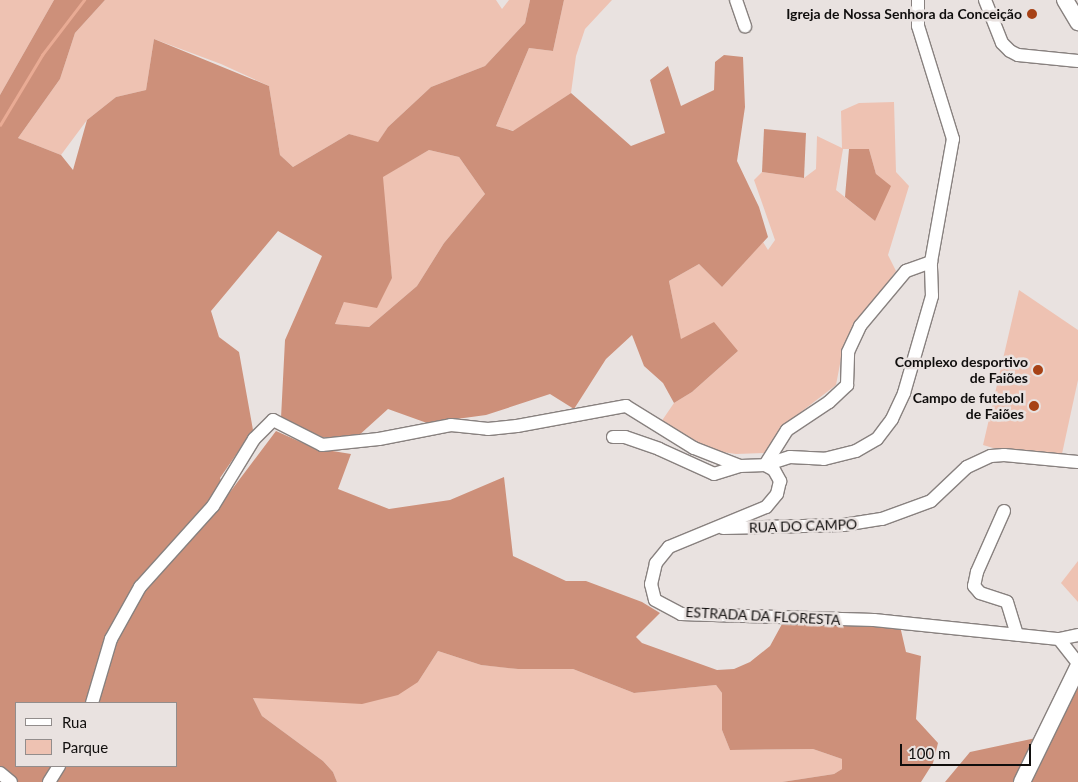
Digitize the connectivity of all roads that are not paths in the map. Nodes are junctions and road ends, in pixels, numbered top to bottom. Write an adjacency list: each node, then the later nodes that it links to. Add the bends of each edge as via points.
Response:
1 (736, 0): 6 (street)
2 (918, 0): 8 (street, via 918,26 953,139)
3 (985, 0): 7 (street, via 1002,43 1010,51 1018,55)
4 (1065, 0): 5 (main road)
5 (1078, 22)
6 (745, 26)
7 (1078, 61)
8 (931, 262): 11 (street, via 906,270 860,326 848,352 847,385 829,402 787,430); 11 (street, via 932,296 904,393 892,419 877,438 856,450 824,458 790,457)
9 (613, 437): 12 (street, via 625,437 659,449 714,474)
10 (1078, 462): 14 (street, RUA DO CAMPO, via 991,456 967,467 931,501 861,524)
11 (765, 465): 12 (street); 14 (street, ESTRADA DA FLORESTA, via 774,470 780,482 777,494 766,507)
12 (740, 466): 20 (street, via 694,448 626,406 517,426 488,429 451,424 379,439 322,445 273,420 254,440 213,506 140,587 111,639)
13 (1004, 511): 15 (street, via 974,586 980,593 1007,602)
14 (717, 528): 15 (street, ESTRADA DA FLORESTA, via 669,547 656,563 651,584 655,600 681,614 874,620)
15 (1017, 634): 17 (street, ESTRADA DA FLORESTA)
16 (1078, 635): 17 (street, ESTRADA DA FLORESTA)
17 (1059, 639): 18 (street)
18 (1078, 663)
19 (1078, 667): 25 (main road)
20 (92, 702)
21 (59, 767): 24 (street)
22 (0, 773): 23 (street)
23 (11, 782)
24 (49, 782)
25 (1022, 782)

